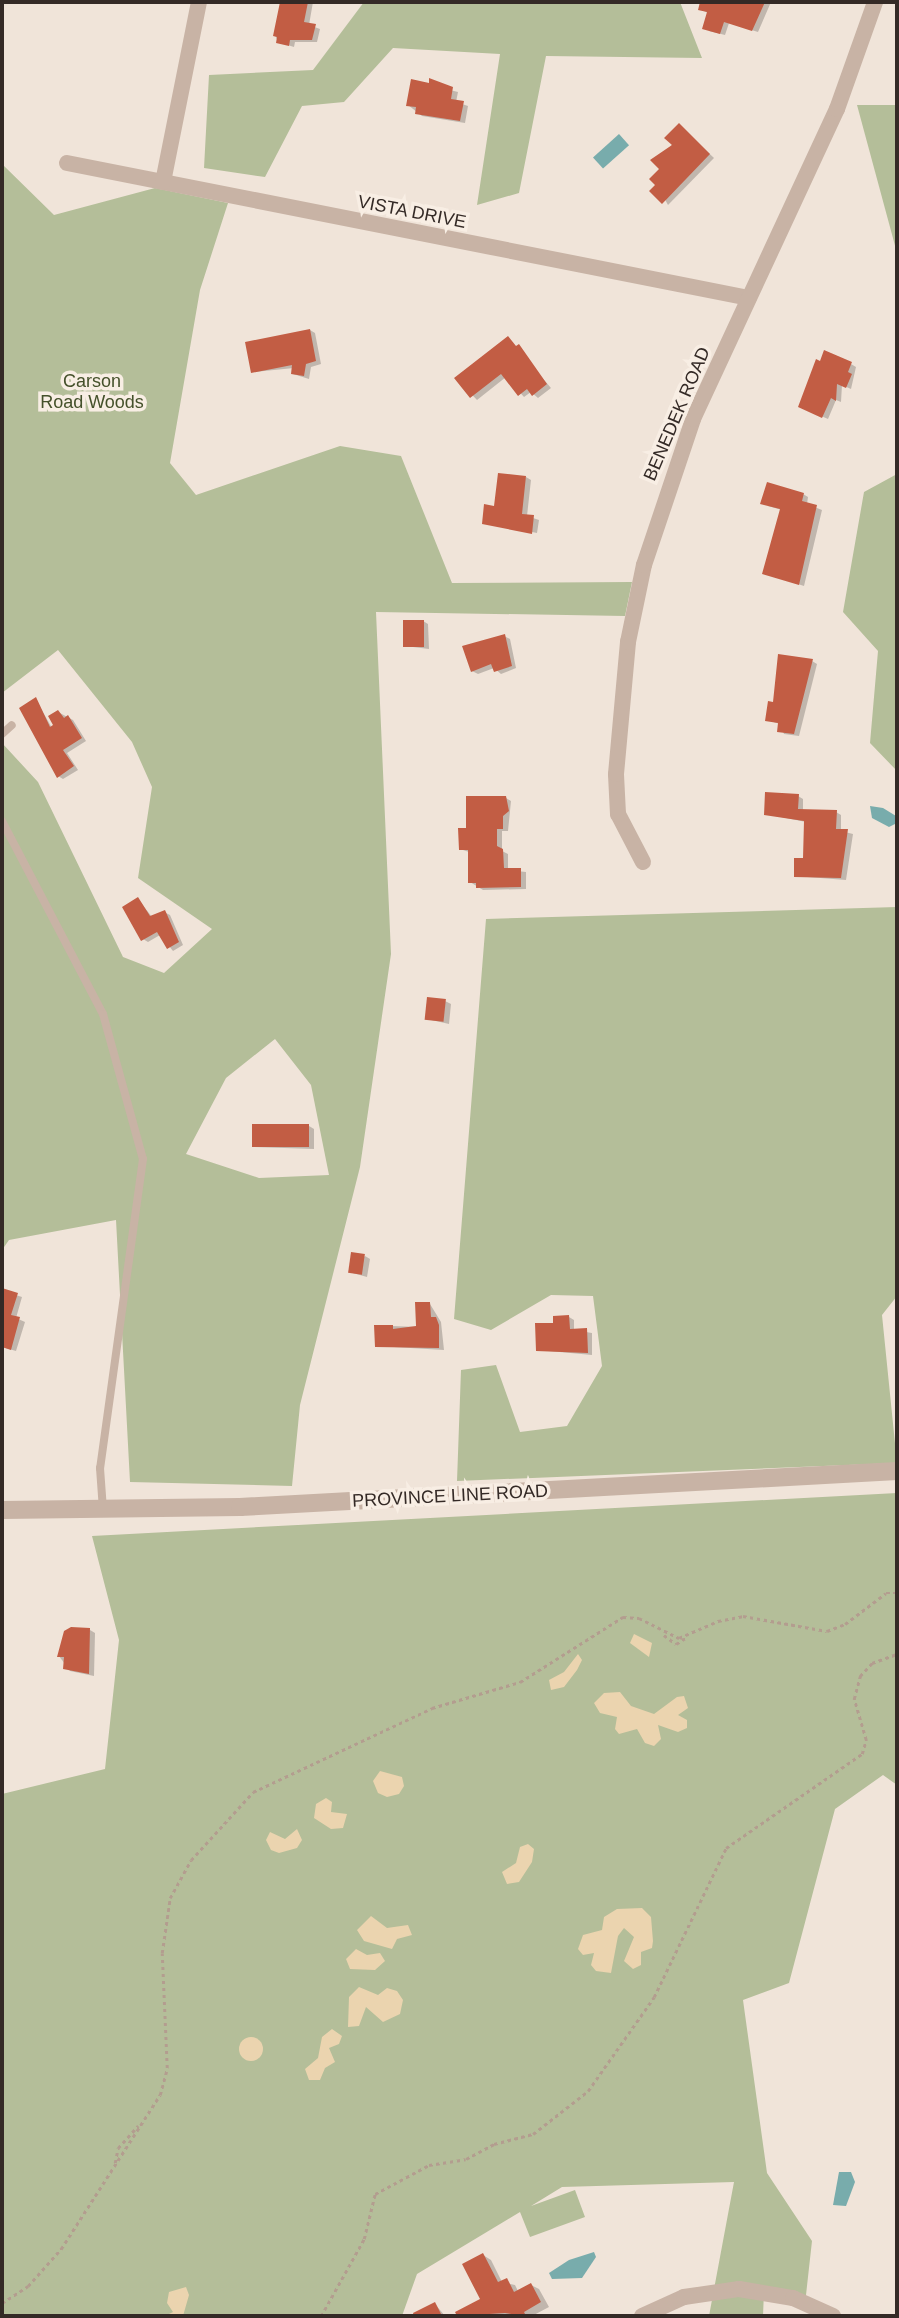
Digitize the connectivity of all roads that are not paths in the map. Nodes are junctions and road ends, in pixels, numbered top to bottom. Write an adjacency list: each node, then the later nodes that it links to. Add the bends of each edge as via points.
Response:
1 (198, 2): 4 (street)
2 (875, 2): 5 (street, BENEDEK ROAD, via 837,109)
3 (67, 163): 4 (street, VISTA DRIVE)
4 (163, 182): 5 (street, VISTA DRIVE)
5 (749, 298): 9 (street, BENEDEK ROAD, via 674,465 641,576 628,642 619,721 618,814)
6 (12, 725): 7 (lane)
7 (2, 734)
8 (2, 821): 12 (lane, via 103,1014 143,1158 100,1468)
9 (643, 862)
10 (897, 1471): 12 (street, PROVINCE LINE ROAD, via 341,1502)
11 (2, 1510): 12 (street, PROVINCE LINE ROAD)
12 (103, 1510)
13 (642, 2316): 14 (street, via 684,2297 739,2290 793,2298)
14 (833, 2316)

